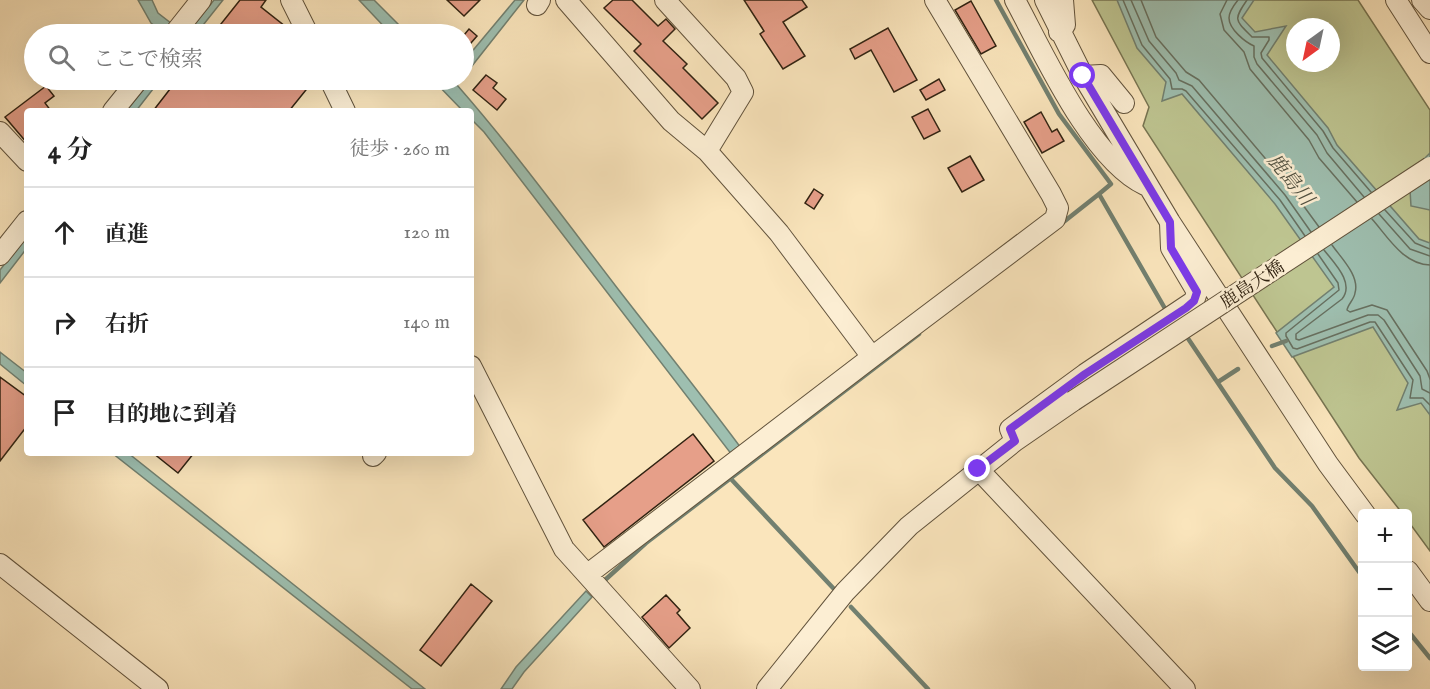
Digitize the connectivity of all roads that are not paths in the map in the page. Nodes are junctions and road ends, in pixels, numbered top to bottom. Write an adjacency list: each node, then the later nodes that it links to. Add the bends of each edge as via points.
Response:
1 (201, 0): 12 (street)
2 (291, 0): 13 (street)
3 (566, 0): 23 (street, via 671,121)
4 (665, 0): 23 (street, via 736,78 743,92)
5 (935, 0): 30 (street, via 1058,208 1055,219)
6 (1015, 0): 26 (street, via 1078,116 1101,148 1132,179)
7 (1045, 0): 14 (street)
8 (1062, 0): 14 (street, via 1065,26)
9 (1396, 0): 15 (street)
10 (1422, 0): 11 (street)
11 (1430, 9)
12 (182, 24)
13 (303, 24)
14 (1059, 32): 16 (street)
15 (1430, 53)
16 (1083, 76): 19 (street, via 1101,75); 26 (street)
17 (130, 90): 20 (street)
18 (335, 90): 21 (street)
19 (1124, 103)
20 (116, 108)
21 (344, 108)
22 (0, 132): 24 (street)
23 (707, 151): 30 (street, via 779,233)
24 (24, 158)
25 (1430, 167): 32 (street, 鹿島大橋, bridge)
26 (1150, 188): 27 (street)
27 (1170, 222): 32 (street, via 1171,248 1197,292 1194,301 1010,429); 34 (street, via 1328,464)
28 (24, 225): 29 (street)
29 (0, 255)
30 (872, 357): 36 (street)
31 (474, 372): 36 (street, via 564,549)
32 (1015, 441): 33 (street, 鹿島大橋)
33 (978, 469): 41 (street, 鹿島大橋, via 901,534 845,592); 42 (street)
34 (1362, 509)
35 (0, 564): 39 (street)
36 (588, 574): 40 (street)
37 (1412, 578): 38 (street)
38 (1430, 601)
39 (158, 689)
40 (690, 689)
41 (767, 689)
42 (1185, 689)

